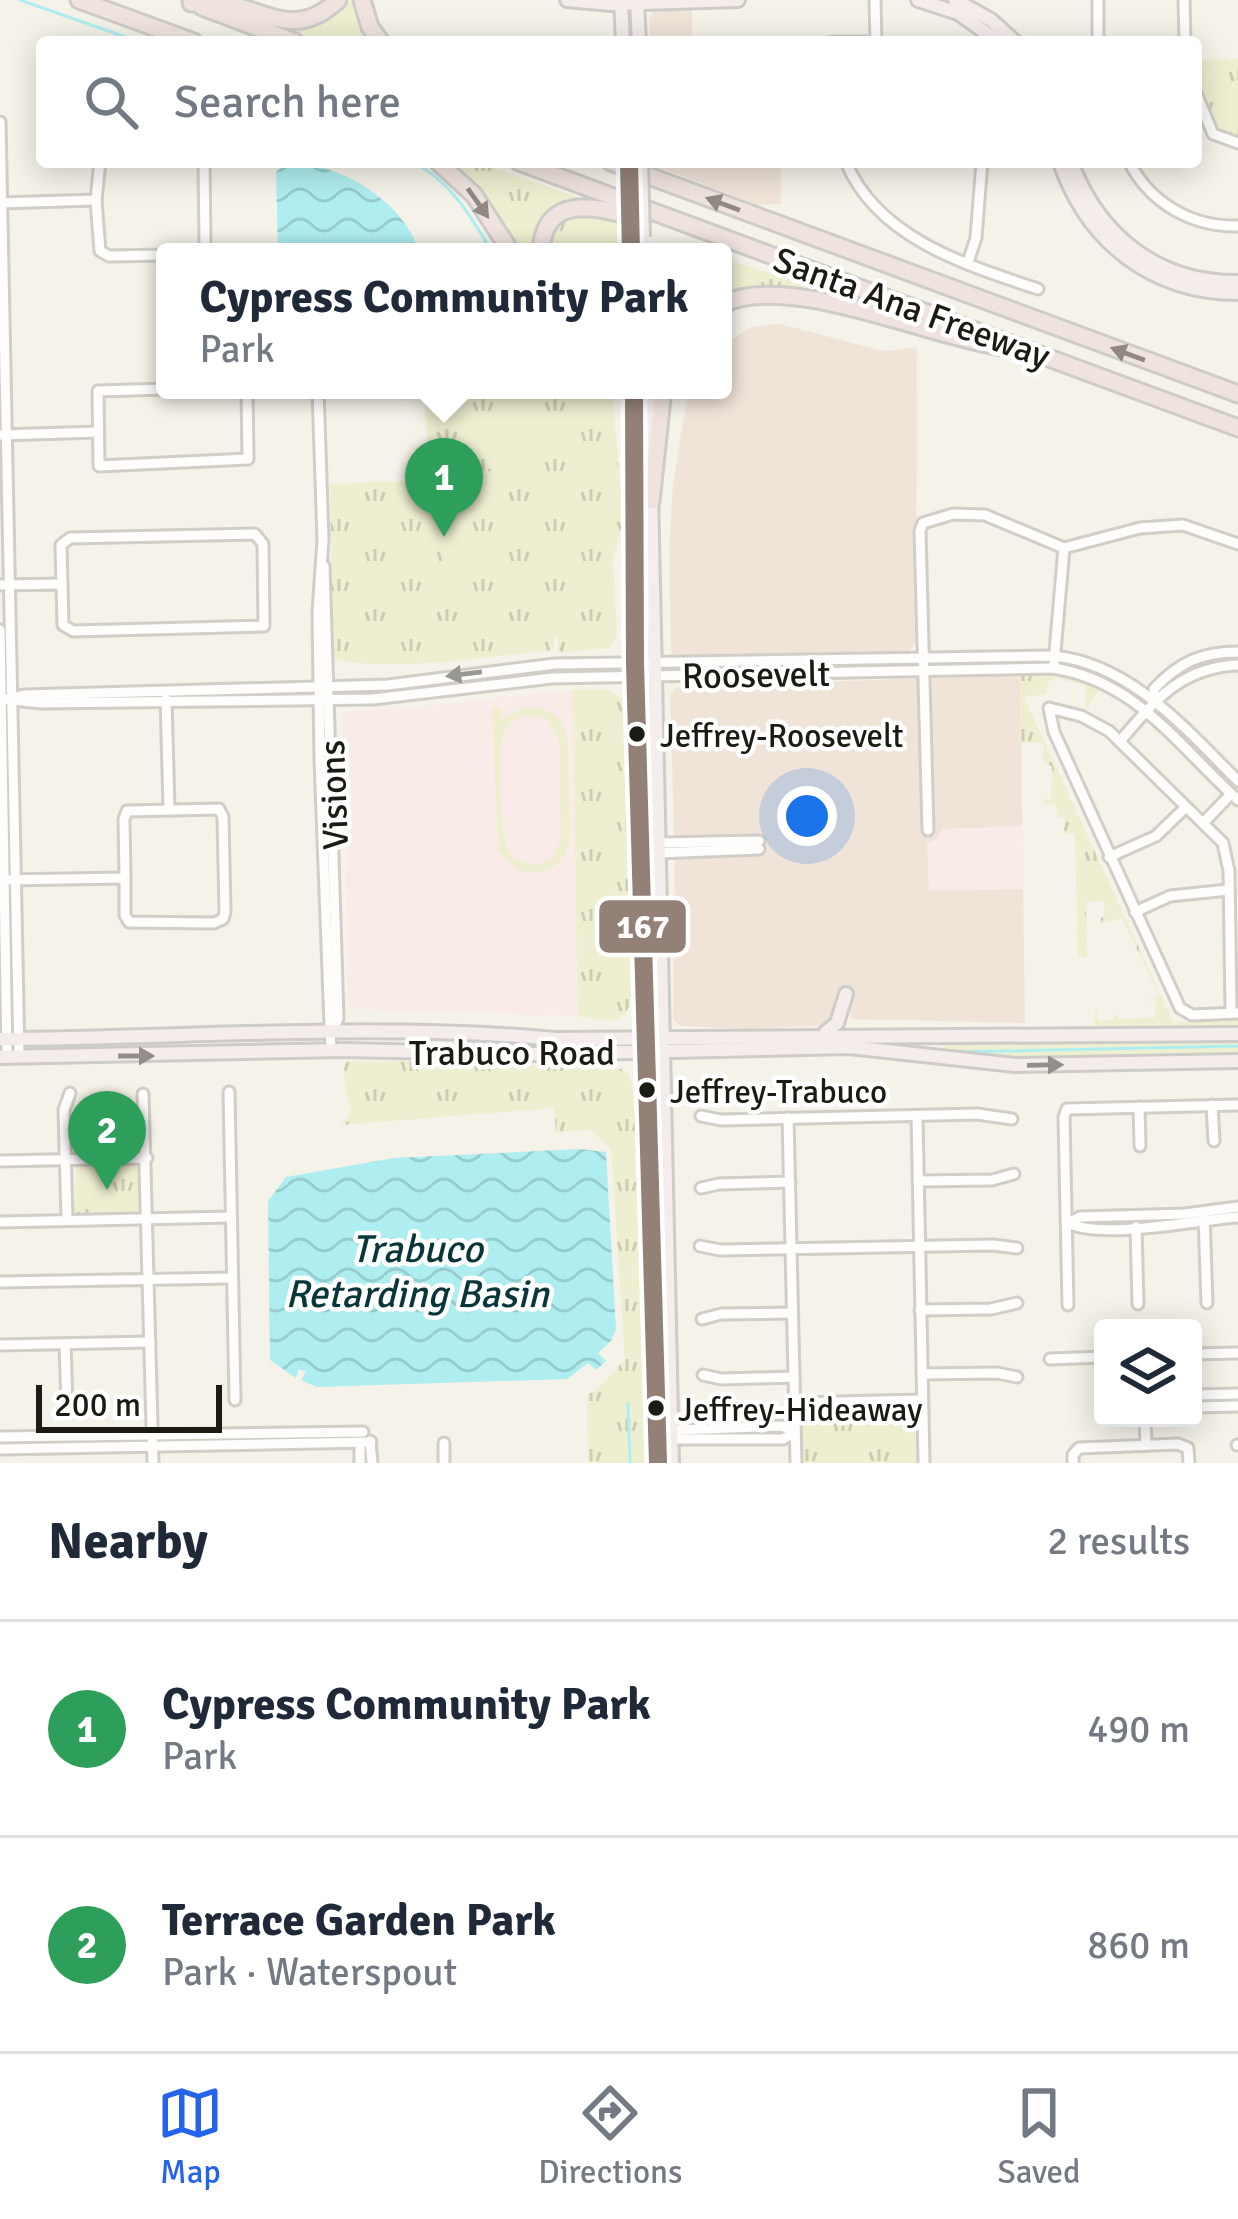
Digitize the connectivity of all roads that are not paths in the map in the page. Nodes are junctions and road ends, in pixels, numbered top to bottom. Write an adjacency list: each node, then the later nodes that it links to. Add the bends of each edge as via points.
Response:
1 (79, 0): 14 (highway)
2 (338, 0): 12 (highway, via 310,18 284,22)
3 (362, 0): 16 (highway)
4 (567, 0): 13 (main road)
5 (738, 0): 11 (main road)
6 (875, 0): 19 (street)
7 (918, 0): 20 (main road)
8 (956, 0): 21 (main road)
9 (1098, 0): 22 (street)
10 (1184, 0): 23 (street)
11 (637, 1): 13 (main road); 18 (main road)
12 (186, 2): 15 (highway)
13 (621, 2): 17 (main road)
14 (178, 36)
15 (279, 36)
16 (377, 36)
17 (623, 36)
18 (638, 36)
19 (872, 36)
20 (990, 36)
21 (1008, 36)
22 (1098, 36)
23 (1185, 36)
24 (1202, 107): 26 (street, via 1213,134)
25 (0, 122): 40 (street)
26 (1238, 143)
27 (99, 168): 39 (street)
28 (204, 168): 43 (street)
29 (445, 168): 44 (highway, one-way to 44)
30 (535, 168): 50 (highway, Santa Ana Freeway)
31 (627, 168): 60 (highway, Santa Ana Freeway, one-way to 31)
32 (629, 168): 46 (main road, bridge)
33 (641, 168): 47 (main road, bridge)
34 (850, 168): 52 (street, via 882,215)
35 (982, 168): 52 (street)
36 (1063, 168): 41 (main road)
37 (1073, 168): 41 (main road)
38 (1134, 168): 42 (street, via 1169,208 1202,223)
39 (96, 200): 40 (street); 51 (street, via 104,255)
40 (1, 203): 57 (street)
41 (1088, 212): 53 (main road, via 1162,267); 55 (main road, via 1110,245 1149,273 1183,287)
42 (1238, 226)
43 (205, 243)
44 (505, 243)
45 (542, 243): 48 (highway, via 552,220 582,206)
46 (635, 243)
47 (635, 243)
48 (732, 243)
49 (732, 243): 50 (highway)
50 (748, 247): 58 (highway, Santa Ana Freeway)
51 (156, 255)
52 (968, 262): 54 (street)
53 (1238, 282)
54 (1038, 289)
55 (1238, 293)
56 (732, 301): 58 (highway, via 782,293)
57 (2, 323): 68 (street)
58 (1034, 352): 66 (highway, Santa Ana Freeway)
59 (156, 389): 67 (street, via 98,391)
60 (1238, 394)
61 (247, 399): 67 (street, via 248,459 100,466)
62 (318, 399): 83 (street, Visions)
63 (634, 399): 80 (main road)
64 (649, 399): 69 (main road)
65 (662, 399): 69 (highway)
66 (1238, 428)
67 (99, 432): 68 (street)
68 (3, 435): 73 (street)
69 (651, 501): 81 (main road)
70 (1238, 544): 71 (street, via 1198,528 1160,525)
71 (1064, 548): 77 (street); 78 (street, via 985,515 922,523)
72 (62, 584): 72 (street, via 62,545 70,538 255,534 263,544 264,626 73,632 63,625); 73 (street)
73 (5, 585): 86 (street)
74 (0, 630): 86 (street)
75 (1238, 652): 87 (street, via 1180,665 1154,689)
76 (797, 661): 78 (street, Roosevelt); 81 (street, Roosevelt); 82 (street)
77 (1054, 662): 78 (street, Roosevelt); 87 (street, Roosevelt, via 1113,671)
78 (924, 664): 82 (street, Roosevelt); 94 (street)
79 (1238, 665): 87 (street, via 1194,672)
80 (635, 670): 81 (street, Roosevelt); 83 (street, Roosevelt, one-way to 83, via 555,664); 85 (street, Roosevelt); 97 (main road)
81 (654, 670): 82 (street, Roosevelt); 96 (main road)
82 (798, 674)
83 (325, 686): 84 (street, Roosevelt); 85 (street, Visions)
84 (166, 697): 85 (street, Roosevelt); 86 (street, Roosevelt); 92 (street)
85 (325, 700): 106 (street, Visions, via 338,1018)
86 (5, 701): 100 (street); 101 (street)
87 (1150, 705): 88 (street); 89 (street, Roosevelt); 90 (street, Roosevelt)
88 (1120, 740): 91 (street); 98 (street, via 1049,708)
89 (1238, 781)
90 (1235, 797): 93 (street)
91 (1186, 806): 93 (street); 98 (street, via 1156,836)
92 (170, 808): 99 (street, via 127,811); 99 (street, via 212,806 223,817 223,919 129,922)
93 (1203, 823): 102 (street, via 1227,852)
94 (928, 830)
95 (759, 845): 96 (street)
96 (660, 848): 97 (street); 111 (main road)
97 (640, 849): 110 (main road)
98 (1109, 857): 103 (street)
99 (124, 878): 101 (street)
100 (3, 880): 101 (street); 109 (street)
101 (16, 880): 109 (street)
102 (1228, 890): 103 (street, via 1170,896); 105 (street)
103 (1135, 912): 105 (street, via 1184,1012)
104 (846, 994): 108 (main road, via 833,1027)
105 (1235, 1013)
106 (332, 1033): 109 (main road, Trabuco Road); 110 (main road, Trabuco Road); 113 (street, Visions)
107 (1238, 1034): 112 (main road, Trabuco Road)
108 (819, 1035): 111 (main road, Trabuco Road); 112 (main road, Trabuco Road)
109 (8, 1039): 114 (street)
110 (644, 1045): 111 (main road, Trabuco Road); 113 (main road, Trabuco Road); 181 (main road)
111 (664, 1045): 112 (main road, Trabuco Road); 181 (main road)
112 (929, 1045): 115 (main road, Trabuco Road, one-way to 115, via 1015,1065)
113 (332, 1051): 114 (main road, Trabuco Road, one-way to 113)
114 (9, 1057)
115 (1238, 1060)
116 (229, 1092): 137 (street)
117 (70, 1093): 129 (street)
118 (143, 1094): 128 (street)
119 (1212, 1105): 120 (street); 121 (street); 126 (street)
120 (1238, 1105)
121 (1139, 1107): 127 (street); 143 (street, via 1067,1109)
122 (701, 1116): 124 (street)
123 (916, 1116): 124 (street); 125 (street); 132 (street)
124 (788, 1118): 133 (street)
125 (1012, 1119)
126 (1214, 1141)
127 (1140, 1147)
128 (147, 1157): 129 (street); 139 (street)
129 (65, 1160): 130 (street); 140 (street)
130 (0, 1161)
131 (1014, 1174): 132 (street)
132 (918, 1181): 145 (street)
133 (790, 1182): 134 (street); 147 (street)
134 (701, 1188)
135 (1238, 1207): 136 (street)
136 (1204, 1216): 138 (street); 141 (street); 152 (street)
137 (231, 1217): 139 (street); 148 (street)
138 (1238, 1217)
139 (148, 1219): 140 (street); 149 (street)
140 (67, 1220): 142 (street)
141 (1136, 1221): 143 (street); 153 (street)
142 (0, 1222)
143 (1068, 1223): 154 (street)
144 (700, 1246): 147 (street)
145 (919, 1246): 146 (street); 147 (street); 155 (street)
146 (1017, 1248)
147 (791, 1249): 156 (street)
148 (232, 1278): 149 (street); 171 (street)
149 (149, 1279): 150 (street); 158 (street)
150 (0, 1282)
151 (1017, 1303): 155 (street)
152 (1208, 1303)
153 (1138, 1304)
154 (1068, 1305)
155 (920, 1310): 165 (street)
156 (793, 1313): 157 (street); 167 (street)
157 (702, 1319)
158 (150, 1342): 159 (street); 178 (street)
159 (65, 1344): 160 (street); 174 (street)
160 (0, 1345)
161 (1238, 1353): 162 (street)
162 (1202, 1354)
163 (1094, 1357): 164 (street)
164 (1051, 1359)
165 (922, 1374): 168 (street); 172 (street)
166 (703, 1375): 167 (street)
167 (794, 1377): 173 (street)
168 (1017, 1377)
169 (1238, 1394): 170 (street)
170 (1202, 1395)
171 (235, 1400)
172 (922, 1400): 173 (street); 195 (street)
173 (795, 1402): 179 (street)
174 (67, 1406)
175 (1238, 1406): 176 (street)
176 (1202, 1407)
177 (1145, 1427): 184 (street)
178 (153, 1432): 180 (street); 182 (street); 185 (street)
179 (795, 1432): 181 (street, via 782,1426); 194 (street)
180 (0, 1437)
181 (664, 1438): 192 (main road); 193 (main road)
182 (365, 1439): 185 (street); 189 (street); 190 (street)
183 (444, 1443): 191 (street)
184 (1146, 1445): 196 (street, via 1079,1448); 197 (street, via 1188,1448)
185 (153, 1447): 186 (street); 188 (street)
186 (1, 1449): 187 (street)
187 (1, 1463)
188 (153, 1463)
189 (360, 1463)
190 (371, 1463)
191 (444, 1463)
192 (658, 1463)
193 (672, 1463)
194 (796, 1463)
195 (924, 1463)
196 (1073, 1463)
197 (1189, 1463)

